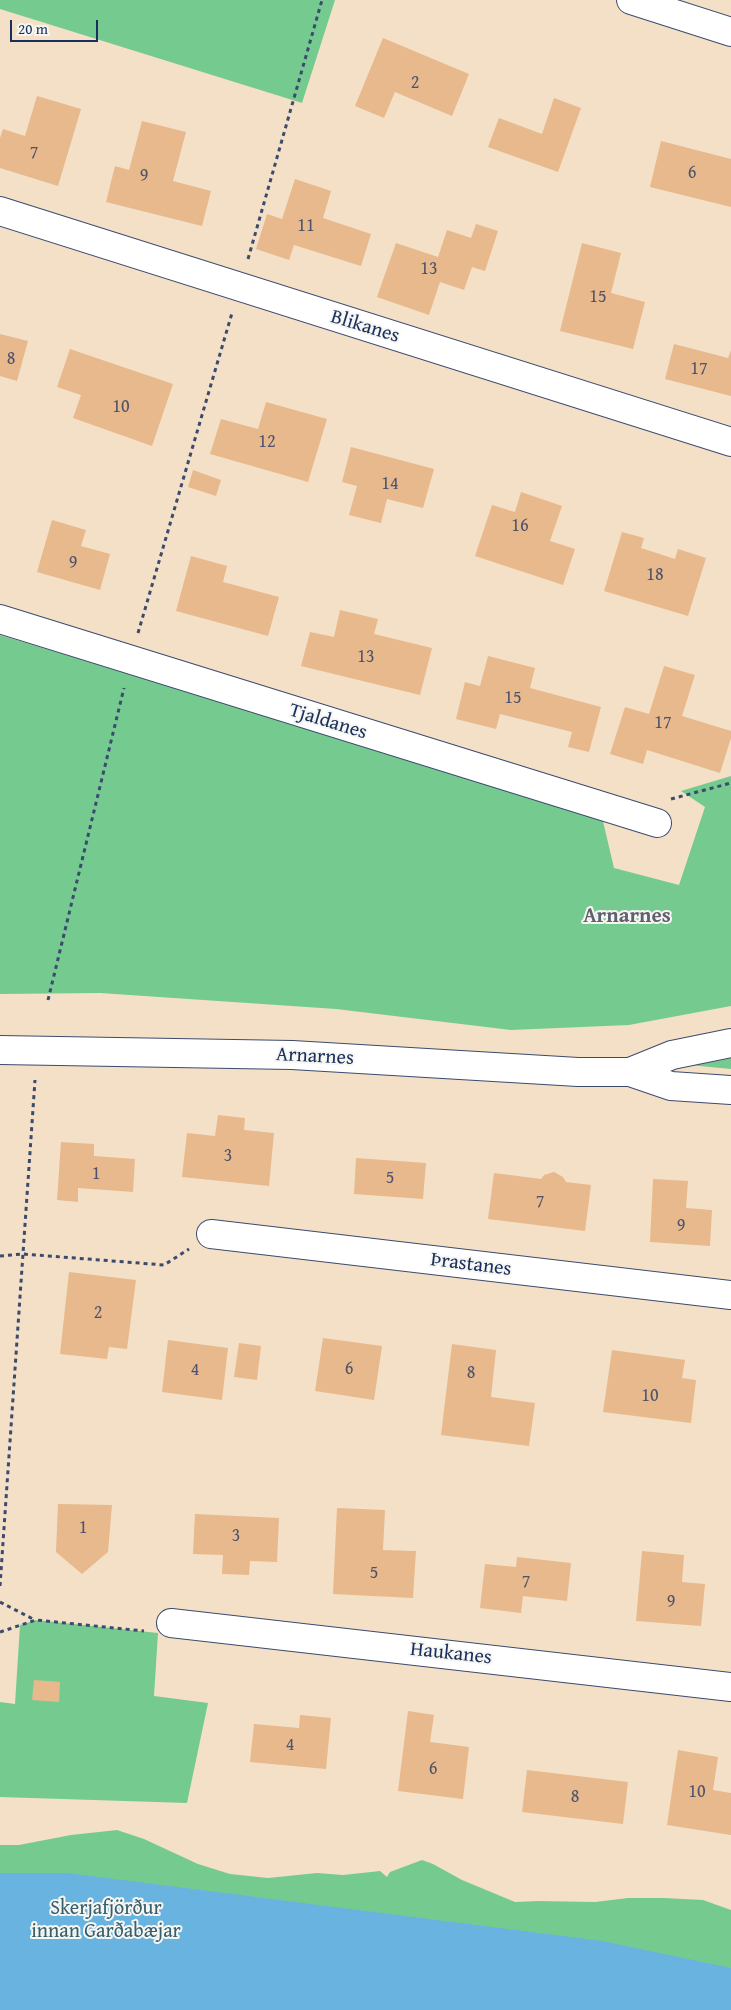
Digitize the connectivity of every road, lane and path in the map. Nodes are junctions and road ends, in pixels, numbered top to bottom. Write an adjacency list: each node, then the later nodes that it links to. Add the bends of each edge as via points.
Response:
1 (322, 0): 5 (path)
2 (631, 0): 3 (street)
3 (731, 32)
4 (0, 210): 5 (street, Blikanes)
5 (239, 288): 6 (street, Blikanes); 8 (path)
6 (731, 442)
7 (0, 619): 8 (street, Tjaldanes)
8 (130, 661): 10 (street, Tjaldanes); 11 (path)
9 (731, 783): 10 (path)
10 (661, 812)
11 (48, 1000)
12 (731, 1043): 15 (street, Arnarnes, via 672,1054)
13 (0, 1050): 14 (street, Arnarnes)
14 (37, 1052): 15 (street, Arnarnes, via 292,1055 578,1072); 18 (path)
15 (630, 1072): 16 (street, Arnarnes, via 671,1086)
16 (731, 1090)
17 (211, 1234): 18 (path, via 164,1266); 20 (street, Þrastanes)
18 (23, 1254): 19 (path); 21 (path)
19 (0, 1256)
20 (731, 1295)
21 (0, 1586)
22 (0, 1602): 23 (path)
23 (36, 1620): 24 (path, via 158,1632); 25 (path)
24 (172, 1623): 26 (street, Haukanes)
25 (0, 1632)
26 (731, 1687)

